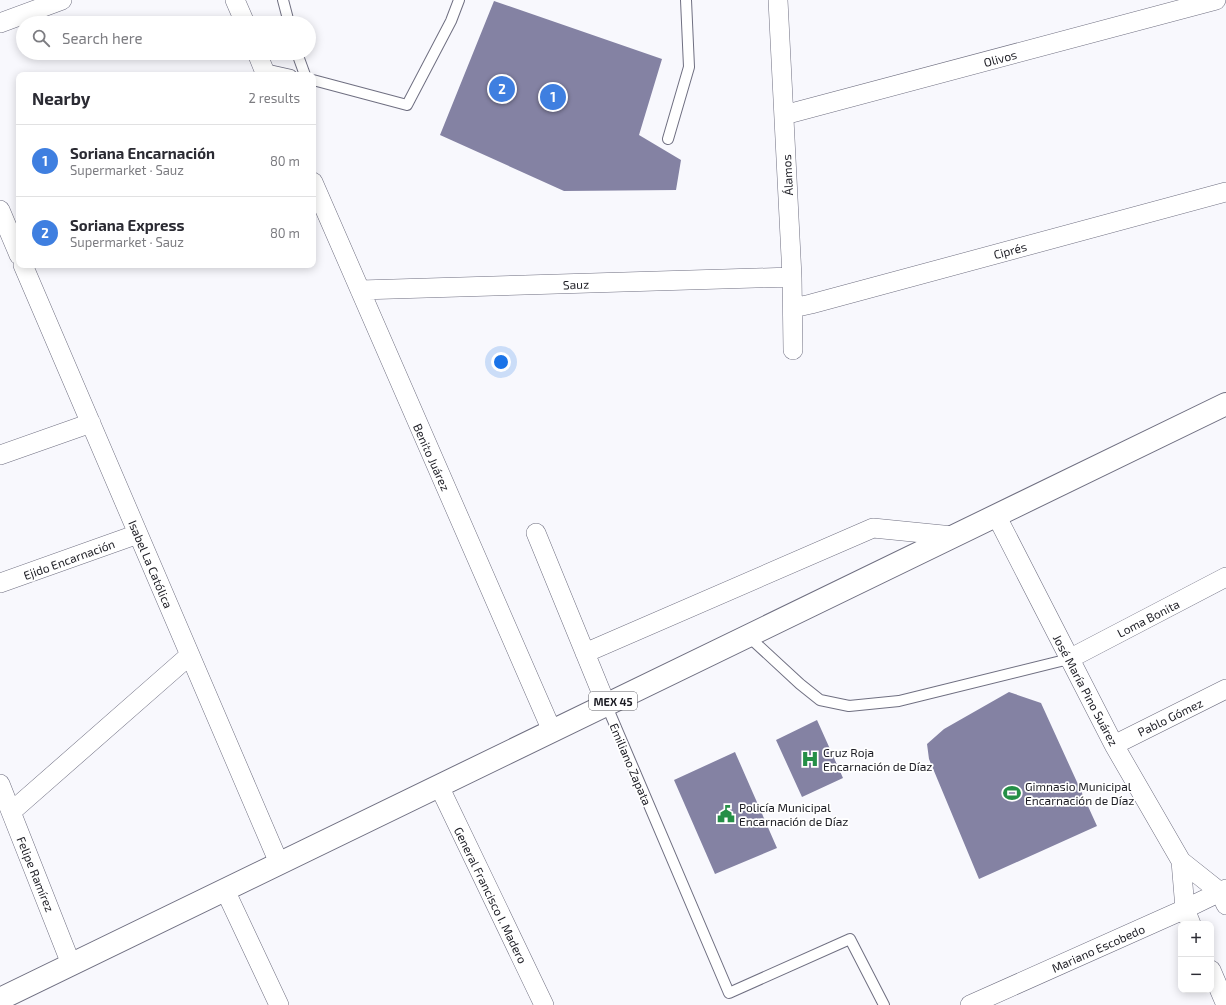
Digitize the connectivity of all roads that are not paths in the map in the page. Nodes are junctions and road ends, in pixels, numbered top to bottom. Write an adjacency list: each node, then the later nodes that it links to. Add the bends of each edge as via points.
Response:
1 (62, 0): 8 (street)
2 (235, 0): 9 (street)
3 (283, 0): 10 (lane)
4 (458, 0): 17 (lane, via 451,22 407,105)
5 (686, 0): 19 (lane, via 689,67)
6 (778, 0): 18 (street, Álamos)
7 (1216, 0): 18 (street, Olivos)
8 (19, 16)
9 (242, 16)
10 (287, 16)
11 (16, 17): 12 (street)
12 (0, 23)
13 (299, 60): 16 (lane)
14 (263, 66): 15 (lane)
15 (282, 72)
16 (303, 72)
17 (316, 81)
18 (784, 115): 25 (street, Álamos)
19 (668, 139)
20 (316, 189): 26 (street, Benito Juárez)
21 (1226, 192): 27 (street, Ciprés)
22 (0, 210): 23 (street)
23 (16, 248)
24 (24, 268): 30 (street, Isabel La Católica)
25 (792, 277): 26 (street, Sauz); 27 (street, Álamos)
26 (360, 290): 44 (street, Benito Juárez)
27 (793, 308): 28 (street, Álamos)
28 (793, 350)
29 (1226, 404): 32 (main road, MEX 45)
30 (91, 422): 31 (street); 34 (street, Isabel La Católica)
31 (0, 455)
32 (996, 515): 35 (main road, MEX 45); 41 (street, José María Pino Suárez)
33 (536, 533): 39 (street, Emiliano Zapata)
34 (138, 534): 37 (street, Ejido Encarnación); 40 (street, Isabel La Católica)
35 (953, 536): 38 (main road, MEX 45); 39 (street, via 872,528)
36 (1226, 577): 41 (street, Loma Bonita)
37 (0, 583)
38 (748, 636): 41 (lane, via 820,700 849,706 899,701); 43 (main road, MEX 45)
39 (585, 653): 43 (street, Emiliano Zapata)
40 (190, 655): 48 (street); 50 (street, Isabel La Católica)
41 (1069, 659): 45 (street, José María Pino Suárez)
42 (1226, 689): 45 (street, Pablo Gómez)
43 (606, 704): 44 (main road, MEX 45); 59 (lane, Emiliano Zapata, via 729,993 850,939)
44 (552, 731): 47 (main road, MEX 45)
45 (1114, 745): 49 (street, José María Pino Suárez)
46 (0, 784): 48 (street, Felipe Ramírez)
47 (439, 786): 50 (main road, MEX 45); 58 (street, General Francisco I. Madero)
48 (11, 812): 54 (street, Felipe Ramírez)
49 (1181, 861): 52 (street, José María Pino Suárez); 53 (street, José María Pino Suárez)
50 (279, 863): 51 (main road, MEX 45)
51 (225, 890): 54 (main road, MEX 45); 57 (street)
52 (1224, 896): 53 (street, Mariano Escobedo)
53 (1188, 917): 60 (street, Mariano Escobedo)
54 (71, 964): 56 (main road, MEX 45)
55 (1214, 977): 61 (street)
56 (0, 999)
57 (280, 1005)
58 (544, 1005)
59 (884, 1005)
60 (970, 1005)
61 (1226, 1005)

